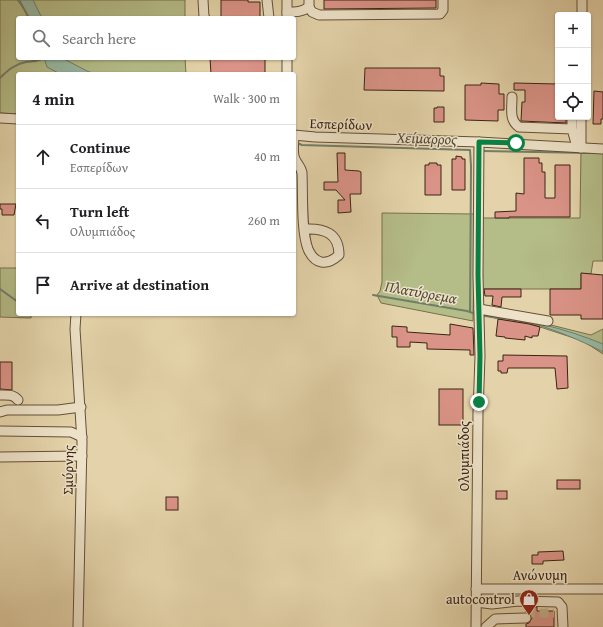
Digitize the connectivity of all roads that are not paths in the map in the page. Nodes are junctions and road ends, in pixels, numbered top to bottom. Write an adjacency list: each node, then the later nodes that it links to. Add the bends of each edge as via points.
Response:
1 (203, 0): 9 (street)
2 (268, 0): 10 (street)
3 (287, 0): 8 (street)
4 (443, 0): 6 (street, via 443,10 440,14 319,14 312,12)
5 (582, 0): 7 (street)
6 (309, 4): 8 (street, via 304,11)
7 (582, 12)
8 (287, 15)
9 (204, 16)
10 (269, 16)
11 (287, 60): 12 (street)
12 (287, 72)
13 (512, 97): 18 (street, via 512,118 514,124 519,127)
14 (0, 118): 15 (street)
15 (16, 119)
16 (572, 120): 18 (street)
17 (581, 120): 21 (street)
18 (572, 129): 21 (street)
19 (296, 135): 20 (street, Εσπερίδων)
20 (479, 142): 21 (street, Εσπερίδων); 25 (street, Ολυμπιάδος)
21 (579, 148): 22 (street, Εσπερίδων)
22 (603, 149)
23 (296, 162): 24 (street, via 302,170)
24 (305, 229)
25 (479, 309): 27 (street); 36 (street, Ολυμπιάδος)
26 (76, 316): 30 (street, Σμύρνης)
27 (548, 321)
28 (0, 395): 29 (street, via 11,395)
29 (18, 400)
30 (81, 407): 31 (street); 33 (street, Σμύρνης)
31 (0, 412)
32 (0, 431): 33 (street, via 71,432)
33 (82, 437): 34 (street, Σμύρνης)
34 (82, 456): 35 (street); 40 (street, Σμύρνης)
35 (0, 457)
36 (476, 589): 37 (street, Ανώνυμη); 38 (street, Ολυμπιάδος)
37 (603, 589)
38 (476, 602): 41 (street, Ολυμπιάδος); 43 (street, via 556,602 561,605 558,615)
39 (526, 615): 42 (street, via 495,619)
40 (78, 627)
41 (476, 627)
42 (486, 627)
43 (563, 627)

